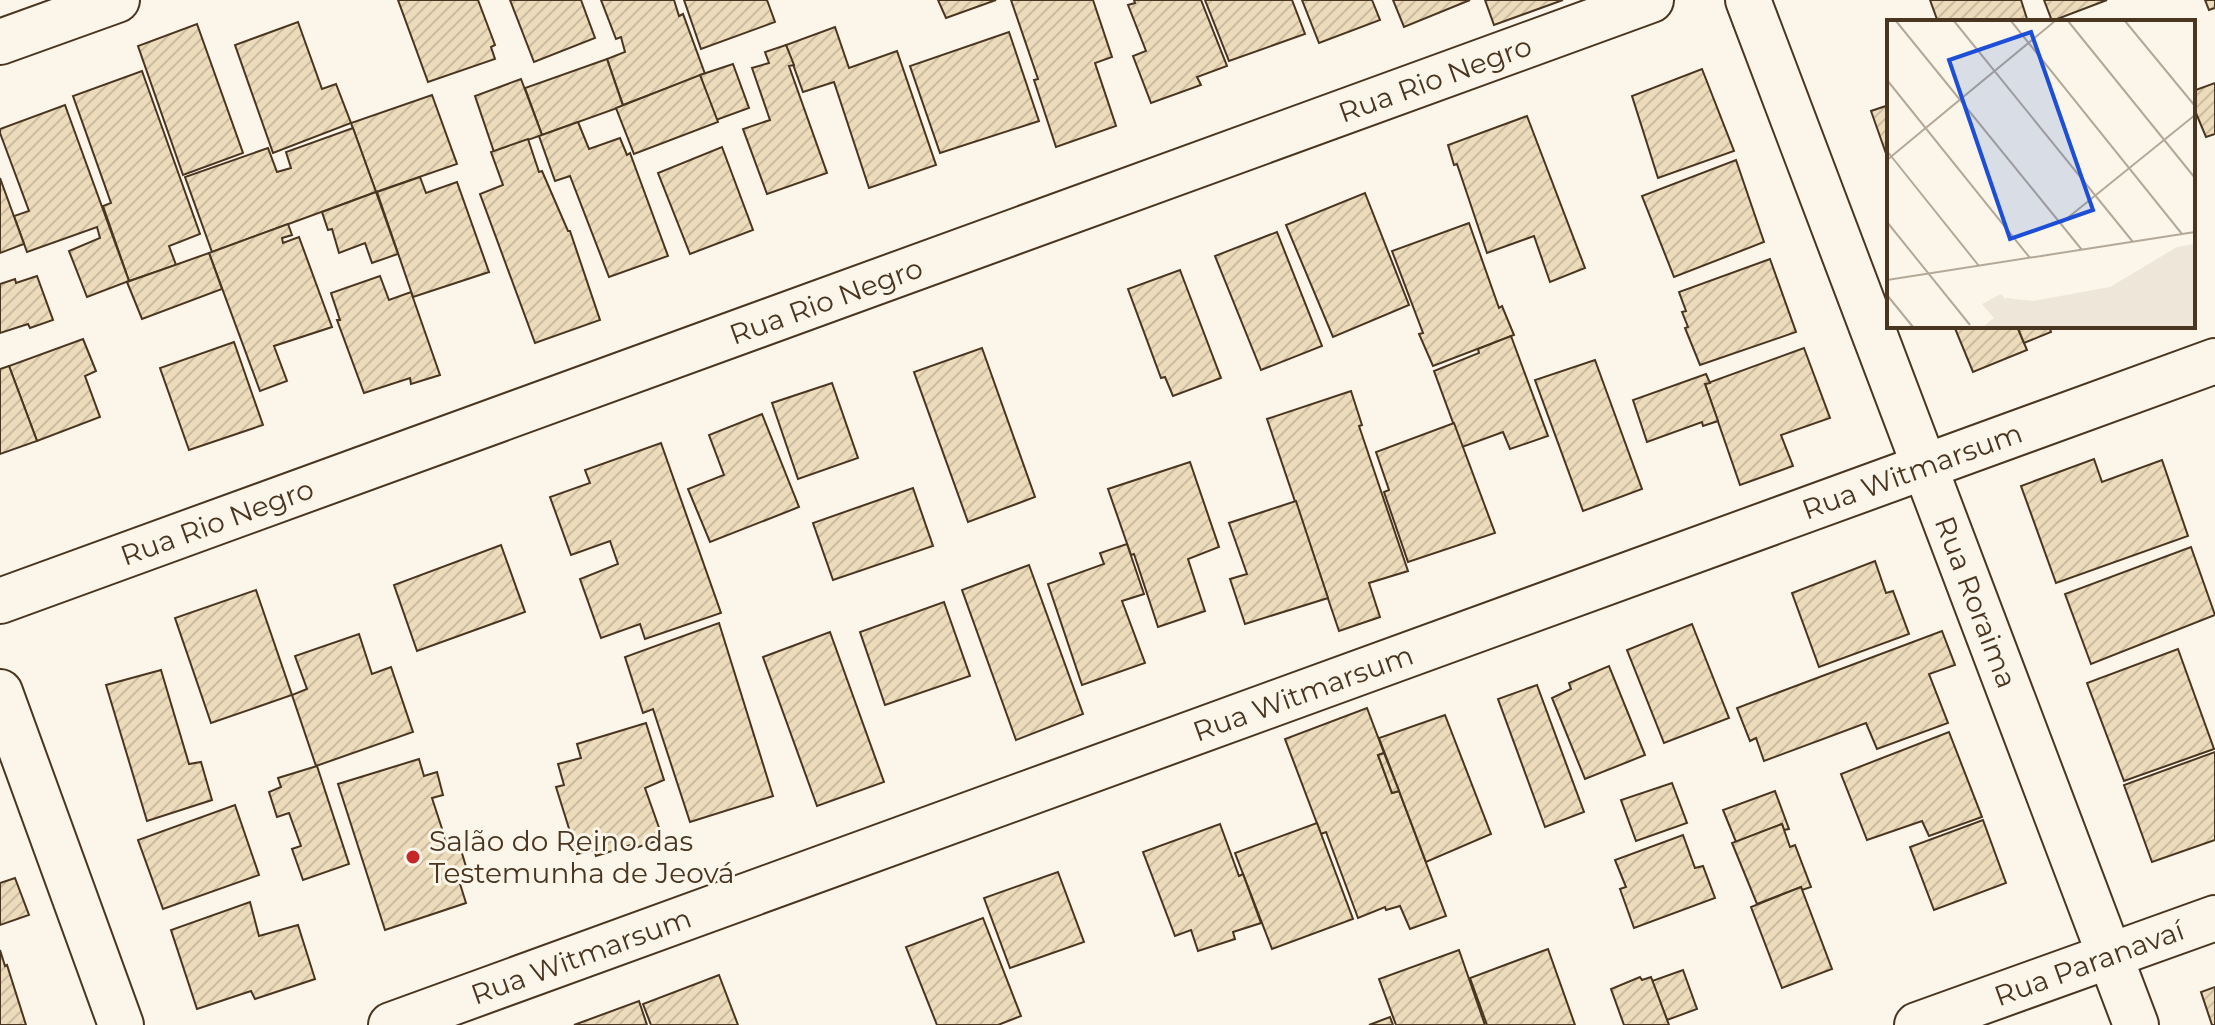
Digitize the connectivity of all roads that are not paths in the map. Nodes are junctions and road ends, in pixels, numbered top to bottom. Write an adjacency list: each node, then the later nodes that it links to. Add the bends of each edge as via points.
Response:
1 (117, 0): 4 (street)
2 (1651, 0): 7 (street, Rua Rio Negro)
3 (1748, 0): 6 (street, Rua Roraima)
4 (0, 42)
5 (2215, 361): 6 (street, Rua Witmarsum)
6 (1925, 466): 10 (street, Rua Roraima); 12 (street, Rua Witmarsum)
7 (0, 601)
8 (0, 692): 11 (street)
9 (2215, 918): 10 (street, Rua Paranavaí)
10 (2110, 956): 13 (street, Rua Paranavaí); 14 (street, Rua Roraima)
11 (121, 1025)
12 (391, 1025)
13 (1917, 1025)
14 (2136, 1025)

